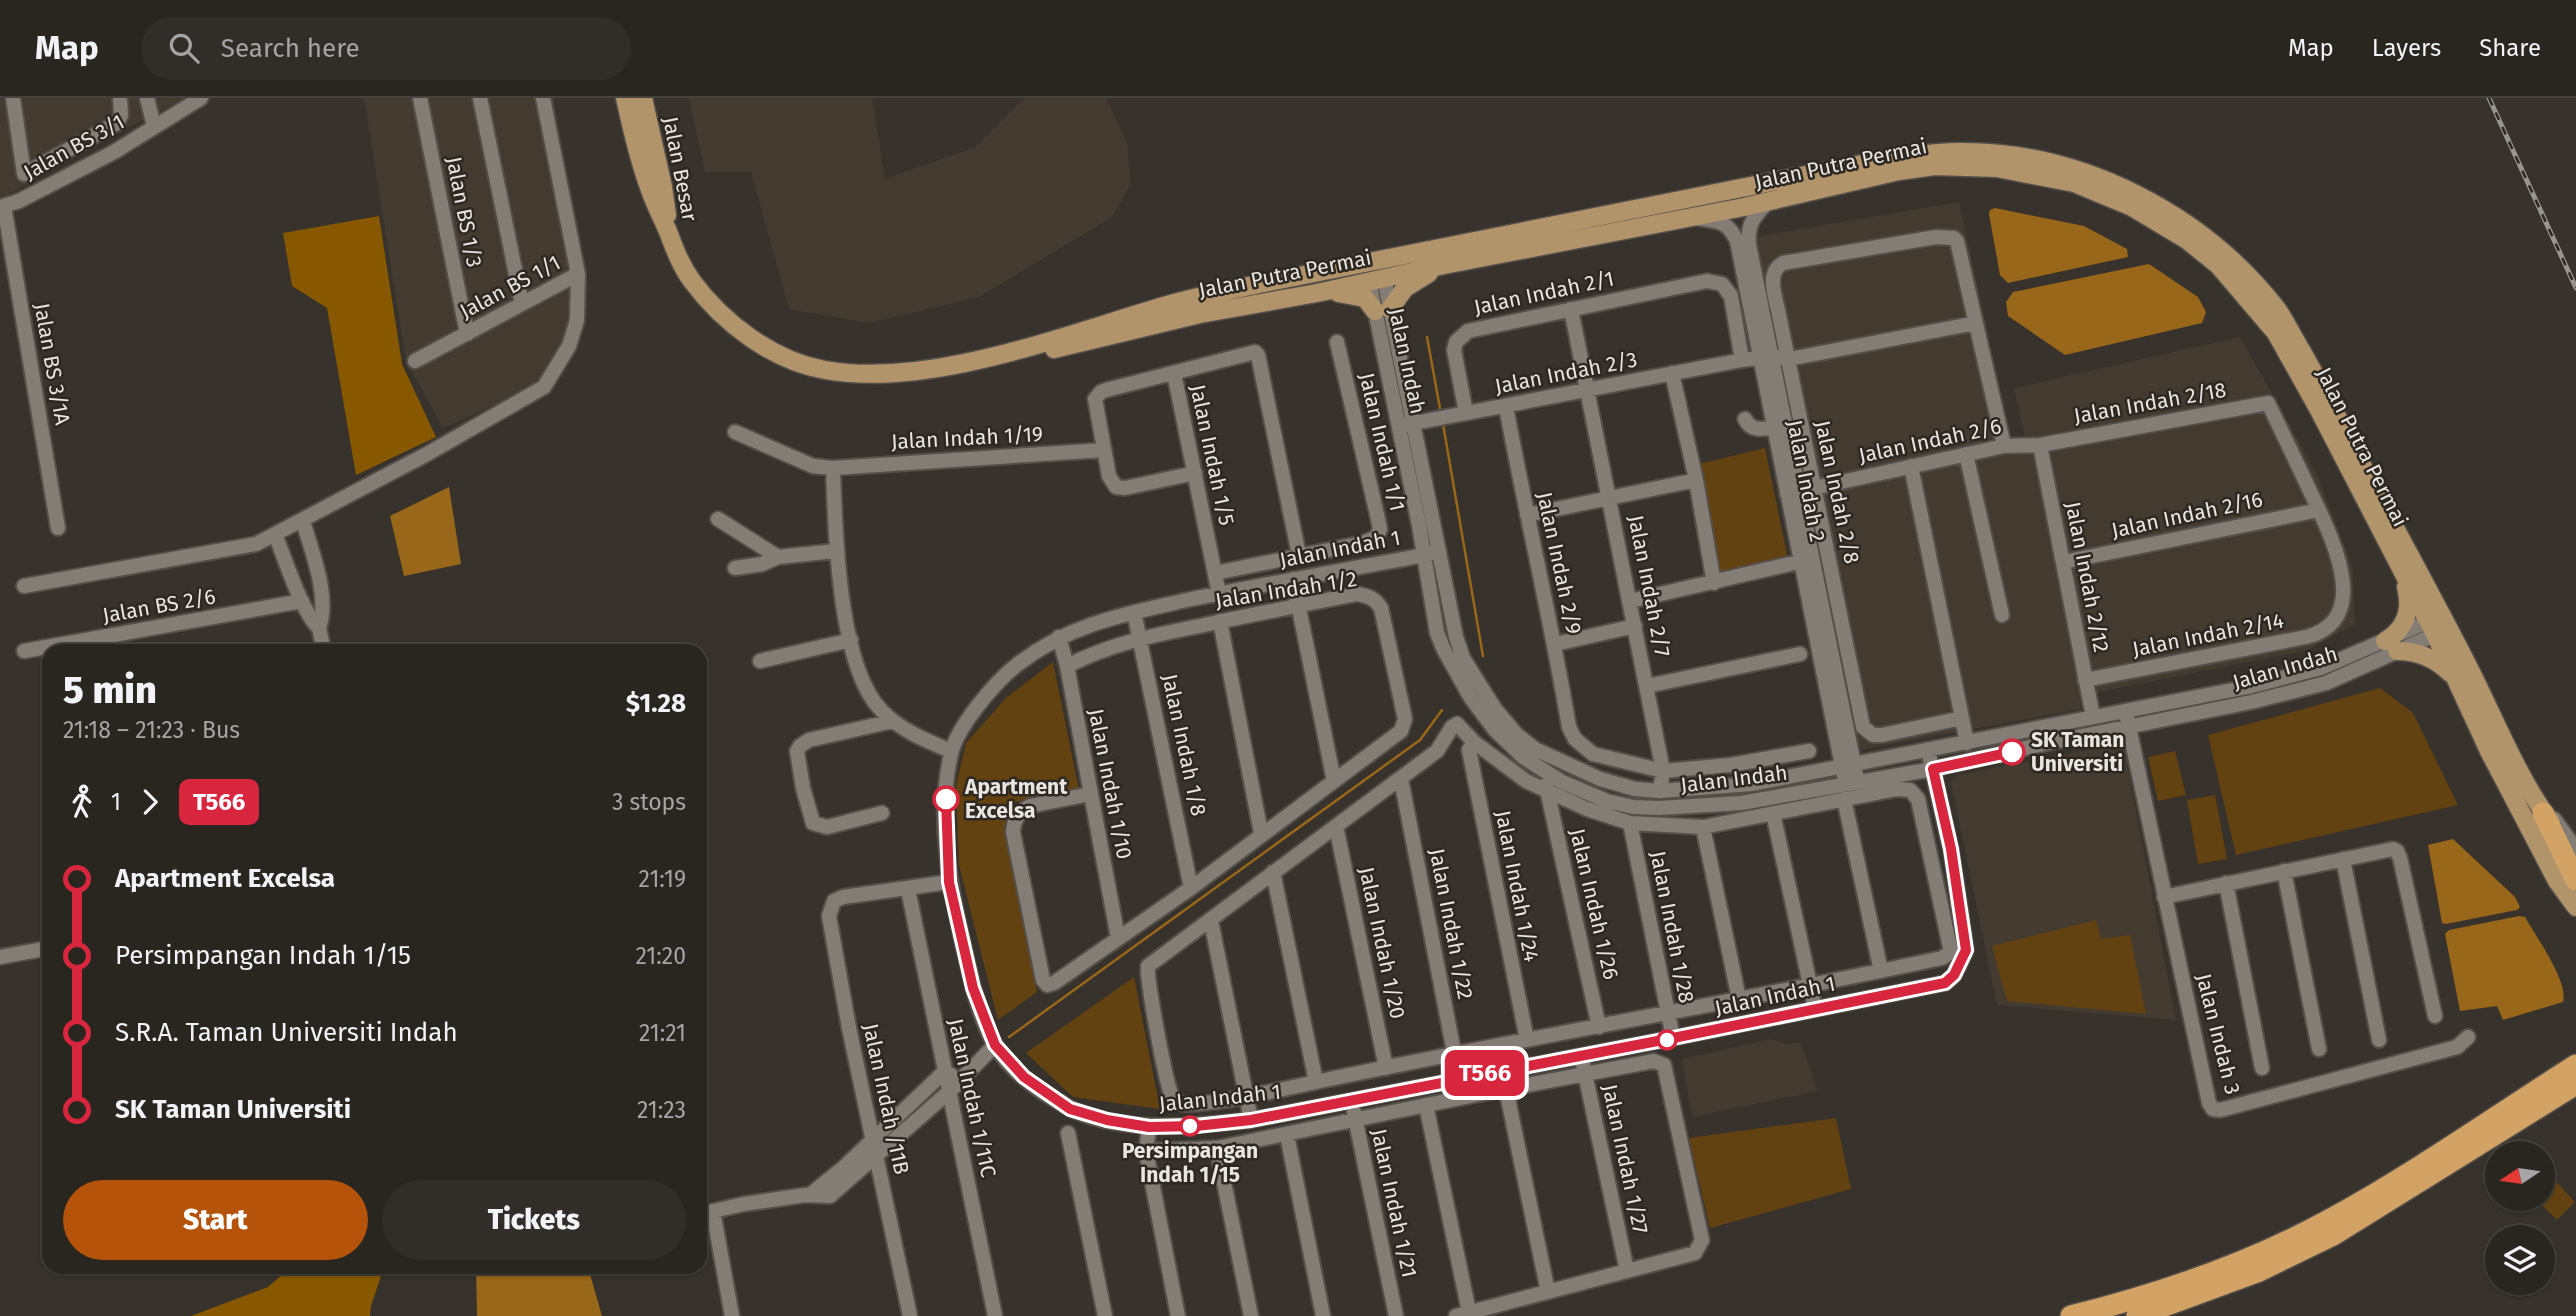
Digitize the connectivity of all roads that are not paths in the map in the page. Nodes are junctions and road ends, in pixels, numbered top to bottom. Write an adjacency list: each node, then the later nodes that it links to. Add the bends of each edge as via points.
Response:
1 (13, 98): 2 (street, via 24,174 117,123)
2 (120, 98)
3 (147, 98): 10 (street)
4 (201, 98): 10 (street, Jalan BS 3/1)
5 (420, 98): 25 (street, Jalan BS 1/3)
6 (480, 98): 21 (street)
7 (544, 98): 18 (street, Jalan BS 1/1)
8 (625, 98): 14 (main road, Jalan Besar, via 650,190)
9 (643, 98): 14 (main road, Jalan Besar)
10 (154, 126): 12 (street, Jalan BS 3/1, via 67,177)
11 (1768, 202): 13 (main road, Jalan Putra Permai); 28 (street, Jalan Indah 2, via 1748,229); 67 (main road, Jalan Putra Permai, via 1899,171 1935,166 1997,168 2074,183 2168,227 2218,265 2276,333)
12 (2, 206): 56 (street, Jalan BS 3/1A)
13 (1690, 217): 16 (main road, Jalan Putra Permai); 28 (street, Jalan Indah 2, via 1726,224 1734,235)
14 (670, 236): 27 (main road, Jalan Putra Permai, via 682,265 714,307 772,352 811,366 895,373)
15 (1419, 253): 17 (main road, Jalan Putra Permai); 19 (main road, via 1381,265); 78 (main road, Jalan Putra Permai, via 1933,153 1994,153 2087,173 2183,220 2230,257 2277,310 2323,388)
16 (1444, 265): 19 (main road, Jalan Putra Permai); 23 (main road, via 1405,288)
17 (1317, 272): 19 (main road); 27 (main road, Jalan Putra Permai, via 1174,303)
18 (578, 274): 21 (street, Jalan BS 1/1); 55 (street, via 577,320 569,346 544,387)
19 (1375, 277): 20 (main road, Jalan Putra Permai); 23 (street, Jalan Indah)
20 (1317, 293): 23 (main road, via 1357,295); 27 (main road, Jalan Putra Permai, via 1200,314 1057,349)
21 (522, 304): 25 (street, Jalan BS 1/1)
22 (1571, 309): 30 (street, Jalan Indah 2/1, via 1716,281 1731,296); 34 (street, Jalan Indah 2/7); 36 (street, Jalan Indah 2/1, via 1461,335 1454,350)
23 (1382, 310): 38 (street, Jalan Indah)
24 (1976, 323): 29 (street); 29 (street, Jalan Indah 2/8, via 1954,237 1783,264 1773,271); 42 (street)
25 (467, 334): 31 (street, Jalan BS 1/1)
26 (1337, 342): 60 (street, Jalan Indah 1/1, via 1380,529 1377,537 1363,543)
27 (1019, 349)
28 (1766, 357): 29 (street, Jalan Indah 2/3); 30 (street, Jalan Indah 2/3); 39 (street, Jalan Indah 2); 50 (street, Jalan Indah 2)
29 (1789, 359): 49 (street, Jalan Indah 2/8)
30 (1742, 360): 33 (street, Jalan Indah 2/3)
31 (415, 361)
32 (1174, 373): 43 (street, Jalan Indah 1/5, via 1101,392 1094,405); 47 (street, Jalan Indah 1/5); 60 (street, via 1252,352 1258,355)
33 (1672, 373): 34 (street, Jalan Indah 2/3); 48 (street)
34 (1587, 390): 35 (street, Jalan Indah 2/3); 51 (street, Jalan Indah 2/7)
35 (1507, 407): 36 (street, Jalan Indah 2/3); 53 (street, Jalan Indah 2/9)
36 (1460, 414): 38 (street, Jalan Indah 2/3)
37 (1745, 419): 39 (street, via 1754,429)
38 (1406, 424): 59 (street, Jalan Indah); 61 (street, Jalan Indah)
39 (1774, 427): 50 (street, Jalan Indah 2)
40 (735, 432): 46 (street, Jalan Indah 1/19, via 813,466)
41 (2040, 445): 42 (street, Jalan Indah 2/6); 52 (street, Jalan Indah 2/18, via 2268,403); 64 (street, Jalan Indah 2/12)
42 (2004, 446): 44 (street, Jalan Indah 2/6)
43 (1104, 450): 46 (street, Jalan Indah 1/19); 47 (street, via 1112,483 1120,489)
44 (1966, 454): 45 (street, Jalan Indah 2/6); 76 (street)
45 (1912, 466): 49 (street, Jalan Indah 2/6); 99 (street)
46 (833, 468): 58 (street)
47 (1195, 473): 66 (street, Jalan Indah 1/5)
48 (1696, 480): 51 (street); 69 (street)
49 (1816, 487): 50 (street, Jalan Indah 2/6); 99 (street, Jalan Indah 2/8, via 1861,721 1868,732 1882,735)
50 (1793, 493): 63 (street, Jalan Indah 2)
51 (1609, 498): 53 (street); 73 (street, Jalan Indah 2/7)
52 (2319, 510): 64 (street, Jalan Indah 2/16); 94 (street, Jalan Indah 2/14, via 2334,542 2342,581 2341,607 2334,622 2318,634)
53 (1527, 515): 86 (street, Jalan Indah 2/9)
54 (718, 519): 62 (street)
55 (303, 521): 57 (street); 80 (street, via 324,615)
56 (58, 528)
57 (275, 534): 70 (street, via 249,546); 72 (street)
58 (835, 551): 62 (street); 83 (street)
59 (1439, 551): 61 (street, Jalan Indah 1); 108 (street, Jalan Indah, via 1463,658 1517,735)
60 (1298, 555): 66 (street)
61 (1424, 555): 68 (street, Jalan Indah 1); 112 (street, Jalan Indah, via 1437,633 1454,669 1495,730)
62 (778, 557): 65 (street)
63 (1806, 560): 69 (street); 109 (street, Jalan Indah 2)
64 (2063, 562): 94 (street, Jalan Indah 2/12)
65 (734, 568)
66 (1215, 573): 71 (street, Jalan Indah 1/5)
67 (2405, 577): 78 (main road, Jalan Putra Permai); 87 (main road, via 2407,615)
68 (1293, 579): 71 (street, Jalan Indah 1); 74 (street)
69 (1714, 583): 73 (street)
70 (24, 586)
71 (1219, 594): 75 (street, Jalan Indah 1)
72 (302, 601): 80 (street); 84 (street, Jalan BS 2/6)
73 (1630, 601): 79 (street, Jalan Indah 2/7)
74 (1297, 604): 77 (street, Jalan Indah 1/2); 115 (street); 115 (street, Jalan Indah 1/2, via 1357,594 1376,600 1405,719 1401,730)
75 (1134, 612): 81 (street, Jalan Indah 1); 82 (street, Jalan Indah 1/8)
76 (2002, 615)
77 (1220, 621): 82 (street, Jalan Indah 1/2); 127 (street)
78 (2438, 625): 87 (street, Jalan Indah); 93 (main road, Jalan Putra Permai); 113 (main road, Jalan Putra Permai)
79 (1635, 626): 86 (street); 95 (street, Jalan Indah 2/7)
80 (319, 628): 85 (street)
81 (1059, 637): 92 (street, Jalan Indah 1/10); 106 (street, Jalan Indah 1, via 1017,665 986,695)
82 (1140, 638): 92 (street, Jalan Indah 1/2); 136 (street, Jalan Indah 1/8)
83 (851, 640): 91 (street); 97 (street, via 866,689)
84 (63, 644)
85 (322, 644)
86 (1555, 644): 111 (street, Jalan Indah 2/9, via 1575,739 1593,754)
87 (2391, 646): 93 (main road, via 2428,657); 96 (street, Jalan Indah, via 2300,675); 101 (street, Jalan Indah, via 2326,683)
88 (42, 648): 89 (street, Jalan BS 2/6)
89 (24, 651)
90 (1800, 654): 95 (street)
91 (760, 661)
92 (1067, 666): 119 (street, Jalan Indah 1/10)
93 (2454, 678): 139 (main road, Jalan Putra Permai, via 2557,881)
94 (2085, 680): 98 (street, Jalan Indah 2/12)
95 (1647, 686): 111 (street, Jalan Indah 2/7)
96 (2126, 710): 98 (street, Jalan Indah); 101 (street, Jalan Indah 3)
97 (888, 716): 106 (street); 121 (street, via 809,740 797,751 810,818 817,826)
98 (2093, 717): 100 (street, Jalan Indah)
99 (1962, 718): 104 (street)
100 (2048, 726): 103 (street); 104 (street, Jalan Indah)
101 (2129, 726): 103 (street, Jalan Indah); 138 (street, Jalan Indah 3)
102 (1474, 742): 114 (street, via 1460,725 1454,725 1437,751); 117 (street); 154 (street, Jalan Indah 1/24, via 1469,750)
103 (2052, 742): 110 (street, Jalan Indah)
104 (1967, 743): 105 (street, Jalan Indah)
105 (1928, 750): 109 (street, Jalan Indah); 110 (street, Jalan Indah 1)
106 (951, 751): 134 (street, Jalan Indah 1, via 946,793)
107 (1809, 751): 111 (street)
108 (1552, 757): 112 (street, Jalan Indah 1/26); 118 (street, Jalan Indah, via 1600,779)
109 (1848, 766): 116 (street, Jalan Indah 2); 118 (street, Jalan Indah, via 1752,784)
110 (1933, 769): 116 (street, Jalan Indah); 147 (street, Jalan Indah 1, via 1964,932 1962,962 1945,983)
111 (1663, 771): 118 (street, Jalan Indah 2/7)
112 (1547, 774): 116 (street, Jalan Indah, via 1607,802 1659,808 1741,803); 117 (street, Jalan Indah 1/26)
113 (2523, 776): 123 (main road, Jalan Putra Permai); 128 (street)
114 (1401, 779): 125 (street); 157 (street, Jalan Indah 1/22)
115 (1335, 781): 127 (street)
116 (1851, 783)
117 (1546, 791): 124 (street); 150 (street, Jalan Indah 1/26)
118 (1660, 791)
119 (1090, 793): 141 (street, Jalan Indah 1/10); 141 (street, via 1030,806 1014,824 1044,980 1047,985 1054,983)
120 (1844, 799): 122 (street); 144 (street); 144 (street, via 1904,788 1918,799 1951,950 1946,957)
121 (883, 813)
122 (1773, 813): 126 (street); 145 (street)
123 (2543, 813): 130 (main road, Jalan Putra Permai); 133 (highway)
124 (1630, 823): 126 (street); 148 (street, Jalan Indah 1/28)
125 (1336, 826): 132 (street); 160 (street, Jalan Indah 1/20)
126 (1703, 827): 146 (street)
127 (1261, 833): 136 (street)
128 (2576, 849)
129 (2343, 859): 131 (street); 149 (street, via 2388,849 2399,854); 153 (street)
130 (2576, 859)
131 (2284, 871): 135 (street); 156 (street)
132 (1273, 872): 140 (street); 166 (street)
133 (2576, 880)
134 (949, 882): 137 (street); 155 (street, Jalan Indah 1, via 973,988)
135 (2226, 883): 138 (street); 161 (street)
136 (1191, 888): 141 (street)
137 (908, 889): 162 (street, Jalan Indah 1/11C); 178 (street, Jalan Indah /11B, via 843,897 834,901 829,916)
138 (2164, 897): 151 (street, Jalan Indah 3, via 2213,1109 2457,1047)
139 (2576, 907)
140 (1211, 921): 170 (street); 170 (street, via 1148,966 1170,1090 1185,1104)
141 (1118, 939)
142 (42, 949): 143 (street)
143 (0, 957)
144 (1881, 971): 145 (street)
145 (1810, 985): 146 (street); 147 (street)
146 (1739, 999): 148 (street)
147 (1815, 1008): 152 (street, Jalan Indah 1)
148 (1668, 1013): 150 (street); 152 (street, Jalan Indah 1/28)
149 (2435, 1016)
150 (1599, 1027): 154 (street)
151 (2468, 1037)
152 (1673, 1038): 158 (street, Jalan Indah 1)
153 (2379, 1040)
154 (1527, 1041): 157 (street)
155 (995, 1045): 165 (street); 175 (street, Jalan Indah 1, via 1024,1077 1070,1109)
156 (2319, 1049)
157 (1454, 1054): 160 (street); 164 (street, Jalan Indah 1/22)
158 (1582, 1056): 163 (street, Jalan Indah 1/27); 164 (street, Jalan Indah 1)
159 (2576, 1065): 195 (highway, via 2372,1195 2302,1234 2201,1279)
160 (1386, 1068): 166 (street)
161 (2262, 1068)
162 (944, 1072): 165 (street); 168 (street, Jalan Indah 1/11C); 178 (street)
163 (1585, 1073): 169 (street); 184 (street, Jalan Indah 1/27); 184 (street, via 1654,1061 1664,1065 1702,1240 1695,1254)
164 (1459, 1078): 171 (street, Jalan Indah 1)
165 (962, 1080): 168 (street)
166 (1316, 1082): 170 (street)
167 (2576, 1084): 196 (highway, via 2333,1235 2257,1272)
168 (951, 1090): 181 (street); 189 (street, Jalan Indah 1/11C)
169 (1506, 1090): 172 (street); 185 (street)
170 (1246, 1097): 173 (street)
171 (1352, 1099): 173 (street, Jalan Indah 1); 174 (street, Jalan Indah 1/21)
172 (1426, 1105): 174 (street); 186 (street)
173 (1251, 1120): 175 (street, Jalan Indah 1)
174 (1356, 1120): 177 (street); 194 (street, Jalan Indah 1/21)
175 (1149, 1127): 180 (street)
176 (1068, 1133): 190 (street)
177 (1287, 1135): 179 (street); 193 (street)
178 (873, 1138): 181 (street, Jalan Indah /11B); 182 (street)
179 (1217, 1148): 180 (street); 192 (street)
180 (1146, 1151): 191 (street)
181 (877, 1156): 182 (street, via 830,1196); 188 (street, Jalan Indah /11B)
182 (811, 1194): 183 (street)
183 (707, 1213): 187 (street)
184 (1627, 1271): 185 (street)
185 (1548, 1292): 186 (street)
186 (1462, 1314)
187 (732, 1316)
188 (910, 1316)
189 (995, 1316)
190 (1105, 1316)
191 (1178, 1316)
192 (1251, 1316)
193 (1323, 1316)
194 (1396, 1316)
195 (2071, 1316)
196 (2137, 1316)

